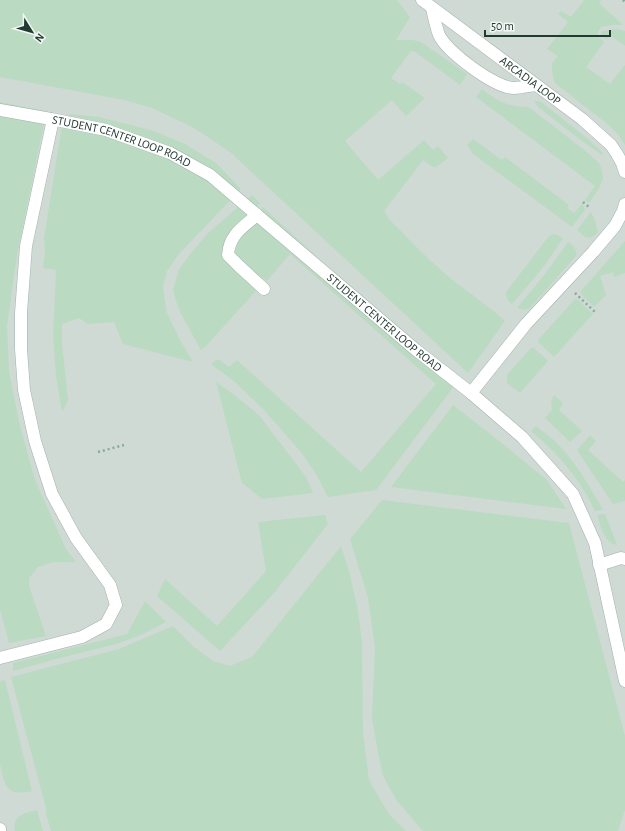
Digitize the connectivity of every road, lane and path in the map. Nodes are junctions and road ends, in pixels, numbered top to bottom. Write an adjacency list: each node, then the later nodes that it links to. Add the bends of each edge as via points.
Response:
1 (422, 0): 4 (street, ARCADIA LOOP)
2 (622, 0): 3 (path)
3 (625, 2)
4 (432, 8): 5 (street, ARCADIA LOOP); 5 (street, via 439,36 451,51 472,68 501,85 513,88)
5 (535, 85): 8 (street, ARCADIA LOOP, via 611,145)
6 (0, 110): 7 (street, STUDENT CENTER LOOP ROAD)
7 (51, 119): 12 (street, STUDENT CENTER LOOP ROAD, via 106,130 170,153 210,175); 21 (street, via 26,246 21,313 24,390 35,441 52,494 76,538 110,585 116,605 106,624 82,637)
8 (625, 172)
9 (583, 202): 11 (path)
10 (625, 204): 16 (street, via 615,226 526,324)
11 (590, 208)
12 (257, 215): 13 (street, via 233,238 228,255); 16 (street, STUDENT CENTER LOOP ROAD, via 416,350)
13 (264, 289)
14 (574, 293): 15 (path)
15 (595, 312)
16 (471, 393): 20 (street, STUDENT CENTER LOOP ROAD, via 522,437 573,494 595,543)
17 (124, 445): 18 (path)
18 (98, 452)
19 (625, 559): 20 (street)
20 (599, 565): 22 (street, STUDENT CENTER LOOP ROAD)
21 (0, 658)
22 (622, 658): 23 (street, STUDENT CENTER LOOP ROAD)
23 (625, 681)

